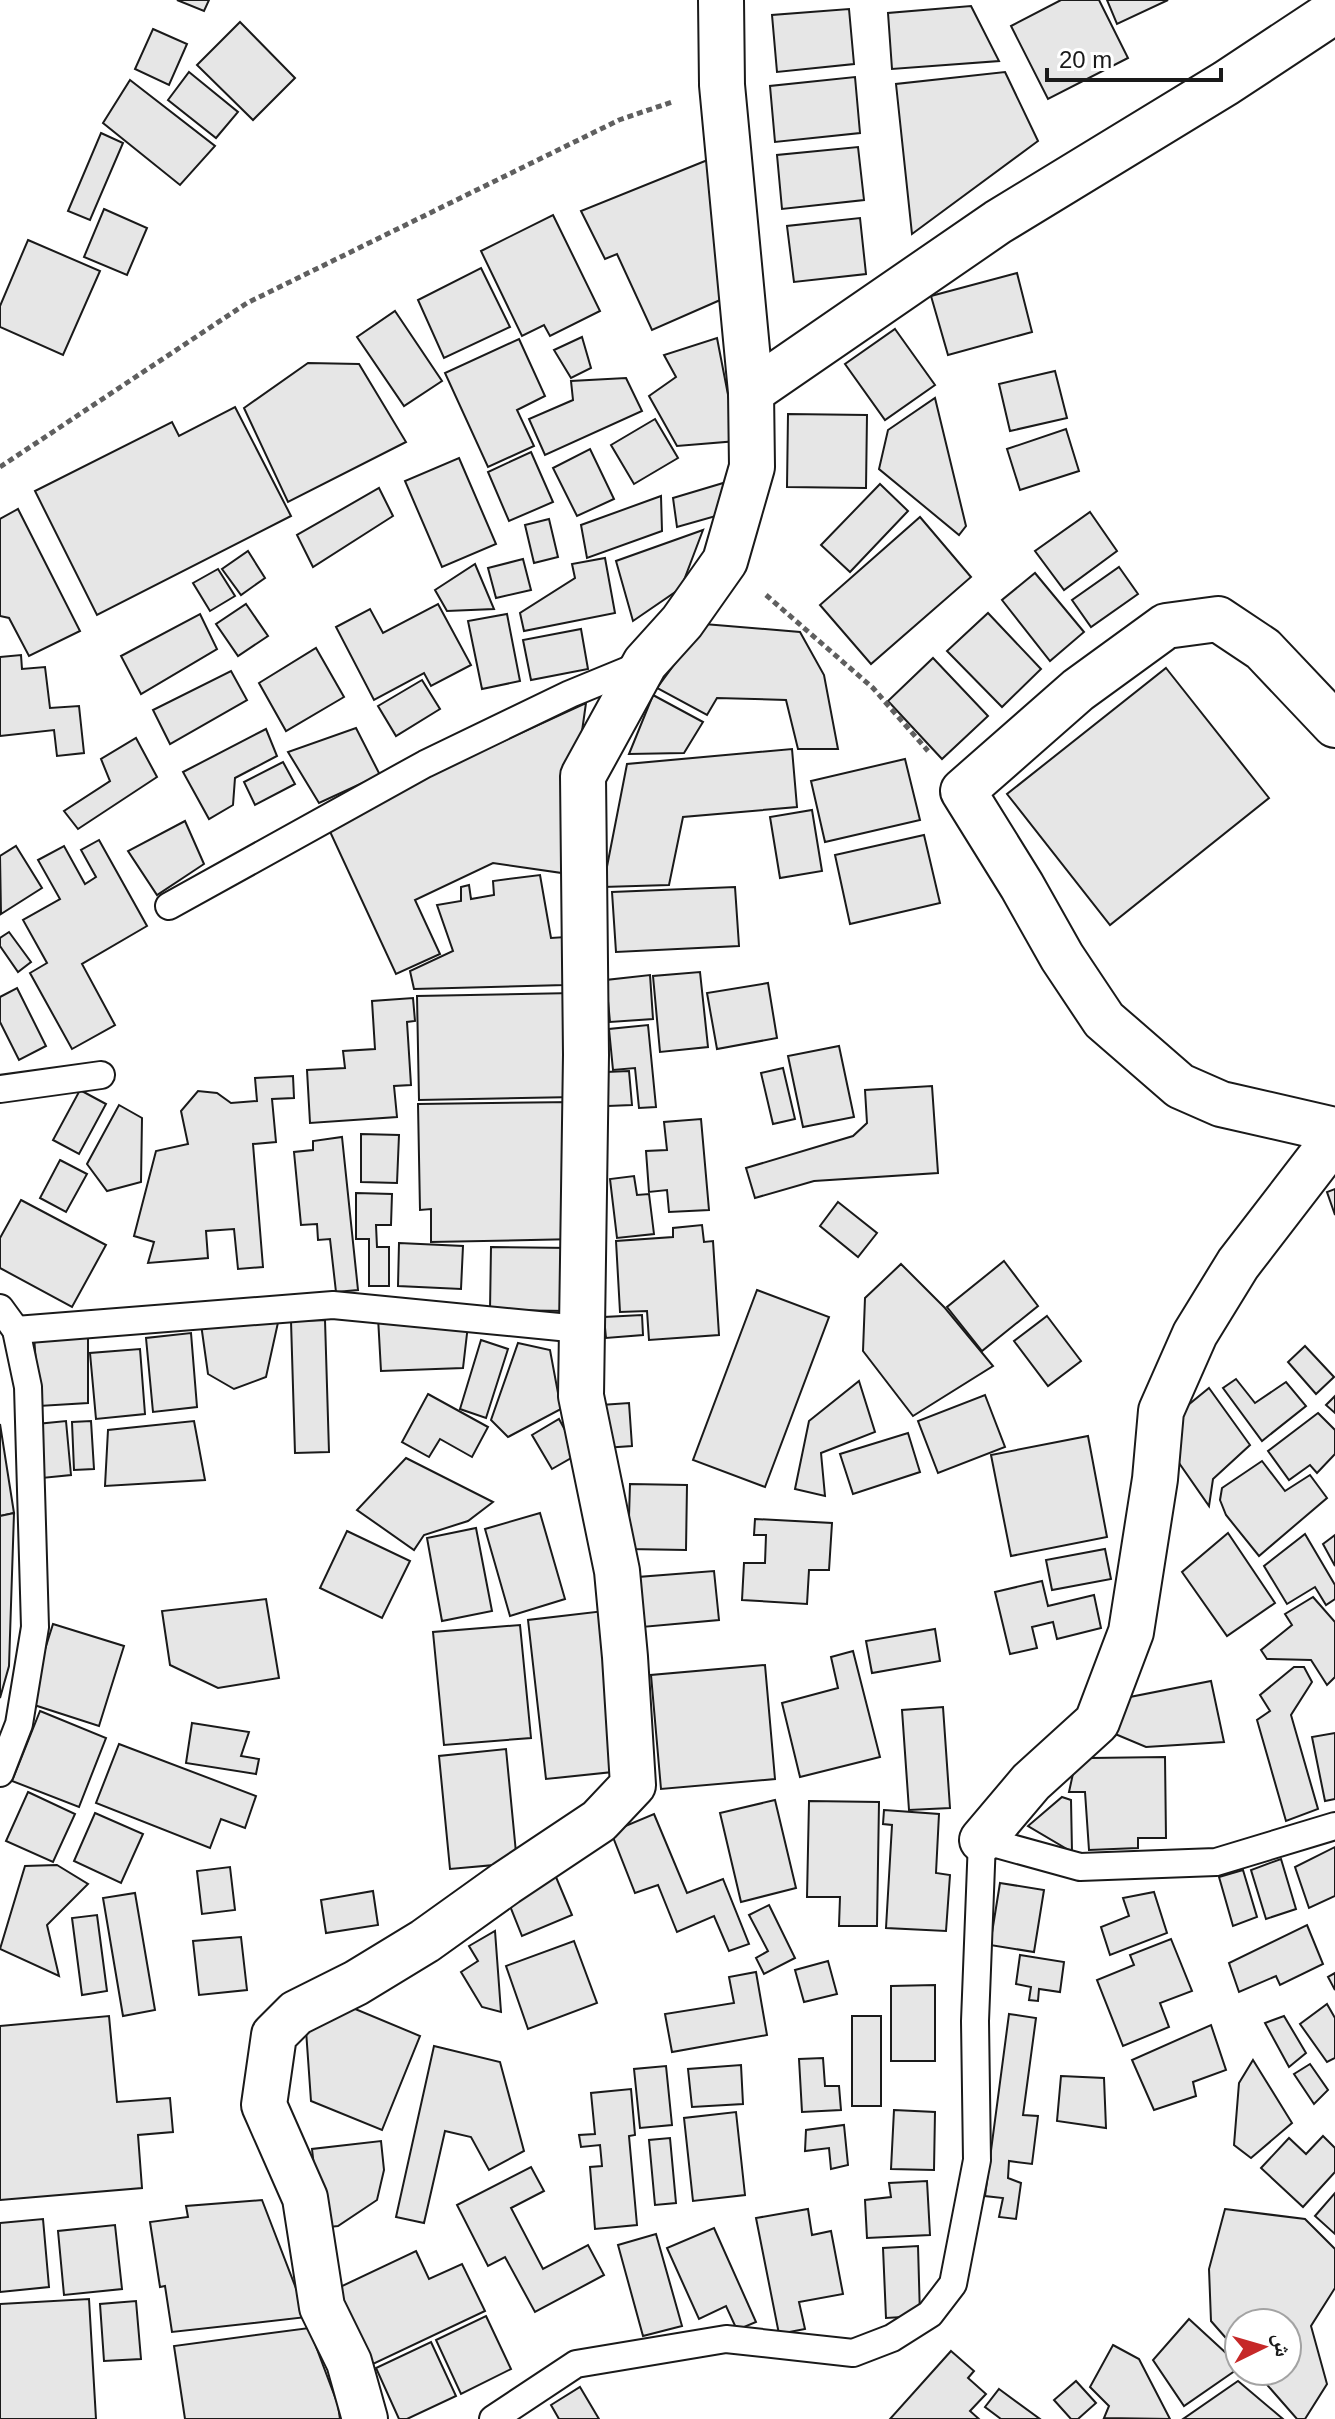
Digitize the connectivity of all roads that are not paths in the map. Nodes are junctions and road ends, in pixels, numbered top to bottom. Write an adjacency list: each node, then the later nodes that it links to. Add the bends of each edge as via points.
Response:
1 (721, 0): 3 (street, via 722,85)
2 (1335, 11): 3 (street, via 998,222)
3 (751, 392): 4 (street, via 752,467 725,561)
4 (645, 663): 6 (lane, via 425,764); 12 (street, via 583,776 586,1055)
5 (1335, 725): 9 (street, via 1263,649 1218,619 1166,626 1078,690 963,791 1104,1020 1180,1086 1221,1104)
6 (169, 906)
7 (101, 1075): 8 (lane)
8 (0, 1089)
9 (1335, 1130)
10 (1335, 1138): 16 (street, via 1238,1264 1195,1334 1161,1411 1131,1632 1097,1722 1031,1782)
11 (0, 1308): 13 (lane)
12 (580, 1329): 13 (lane, via 333,1305); 17 (street, via 581,1396 617,1571 633,1785 599,1821 425,1941 296,2013 274,2035 264,2105 305,2198 322,2307 349,2362)
13 (16, 1330): 14 (lane, via 28,1387 35,1627 19,1724)
14 (0, 1773)
15 (1335, 1826): 16 (lane, via 1216,1862 1080,1867)
16 (982, 1840): 18 (lane, via 975,2021 977,2160 953,2284 930,2314 892,2338 853,2353 726,2339 576,2364)
17 (365, 2419)
18 (493, 2419)

